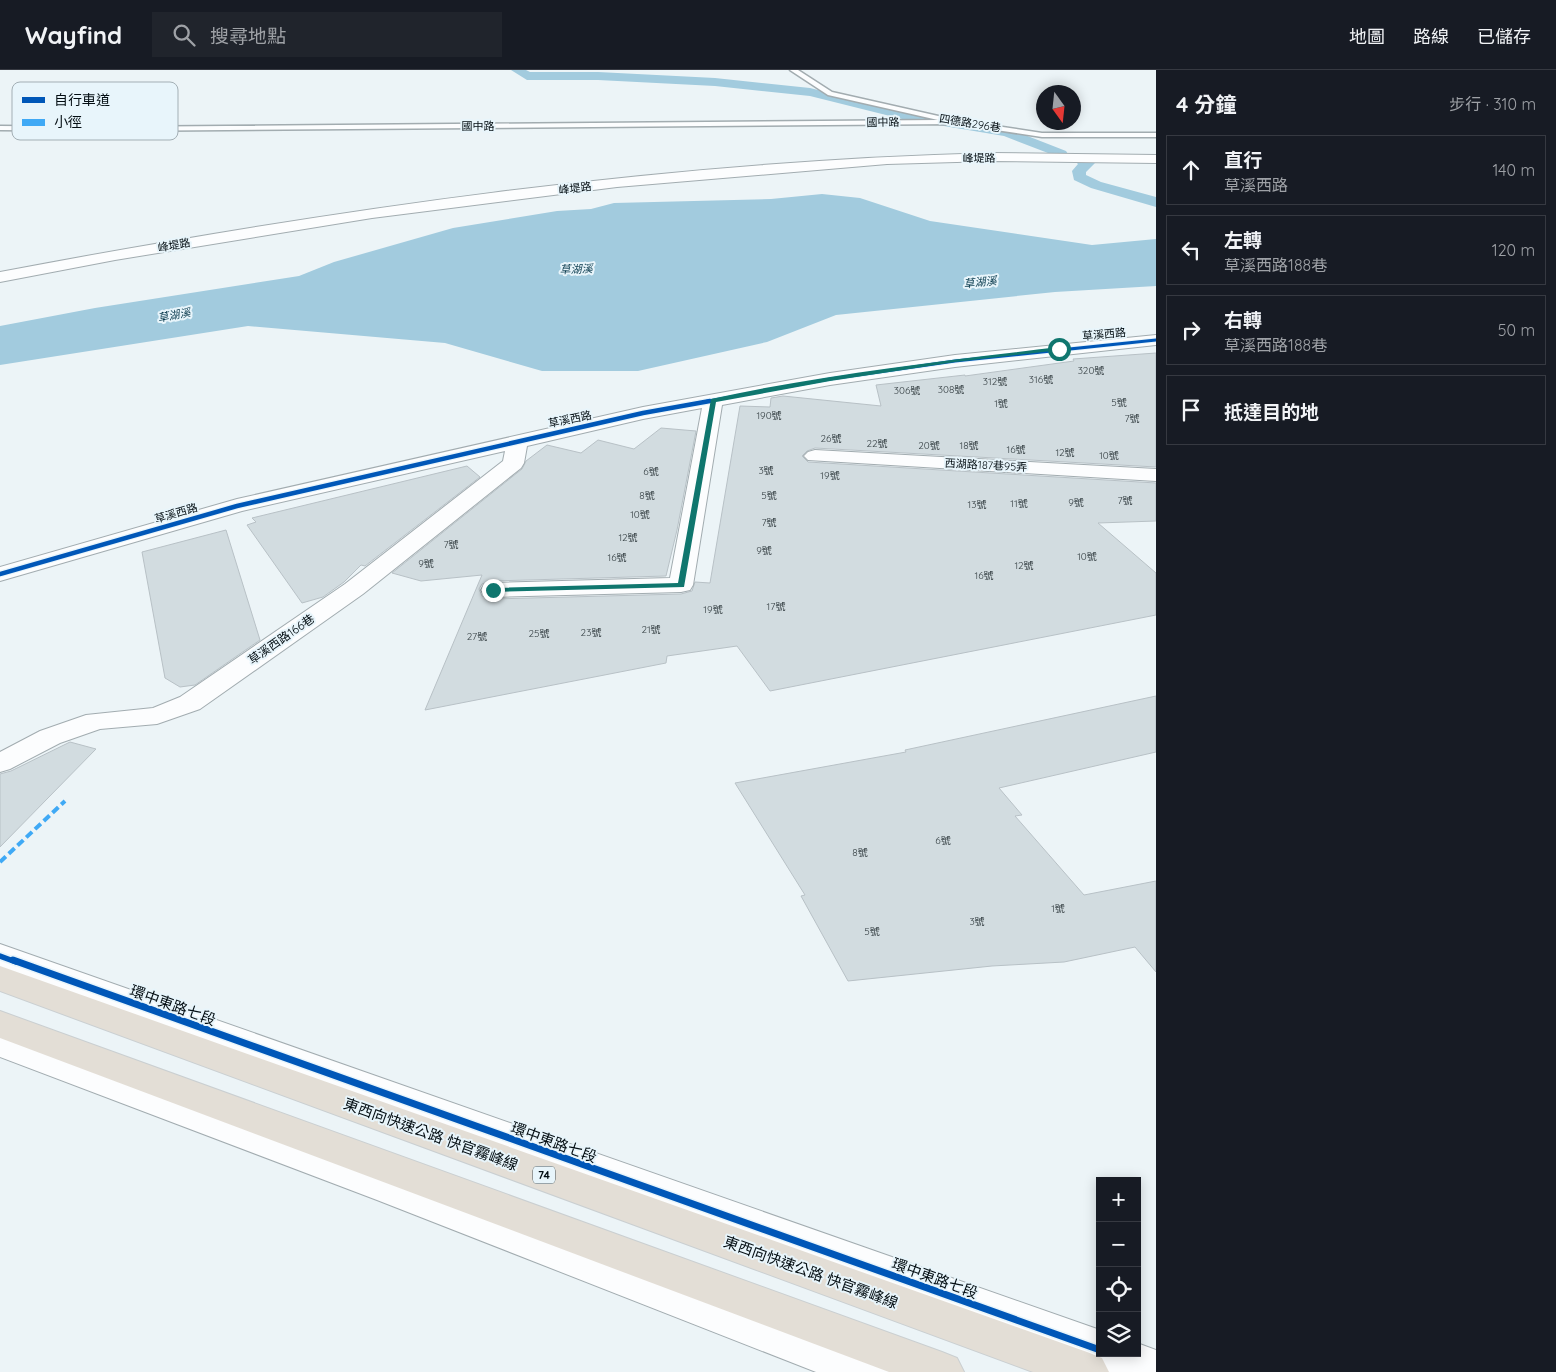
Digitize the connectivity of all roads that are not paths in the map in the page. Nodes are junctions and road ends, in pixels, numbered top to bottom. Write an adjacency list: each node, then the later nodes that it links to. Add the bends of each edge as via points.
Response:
1 (793, 70): 2 (lane, 四德路296巷, via 830,94)
2 (956, 122): 3 (lane, 國中路); 4 (lane, 四德路296巷, via 1042,135)
3 (178, 129)
4 (1156, 135)
5 (1156, 159): 6 (street, 峰堤路, via 991,157 887,160 617,183 363,214)
6 (0, 277)
7 (1156, 340): 8 (street, 草溪西路, via 964,360)
8 (713, 400): 9 (street, 草溪西路); 13 (street, via 681,585)
9 (517, 441): 12 (street, 草溪西路, via 237,506); 14 (street, 草溪西路166巷, via 512,463 505,469 354,588 190,703 157,716 96,721 50,736)
10 (815, 456): 11 (street, 西湖路187巷95弄)
11 (1156, 475)
12 (0, 574)
13 (493, 590)
14 (0, 763)
15 (0, 956): 19 (street, 環中東路七段)
16 (0, 978): 24 (highway, 東西向快速公路 快官霧峰線 / 74)
17 (0, 1024): 23 (highway)
18 (0, 1043): 22 (street)
19 (1096, 1349)
20 (1121, 1357): 21 (street)
21 (1156, 1370)
22 (868, 1372)
23 (942, 1372)
24 (1087, 1372)

